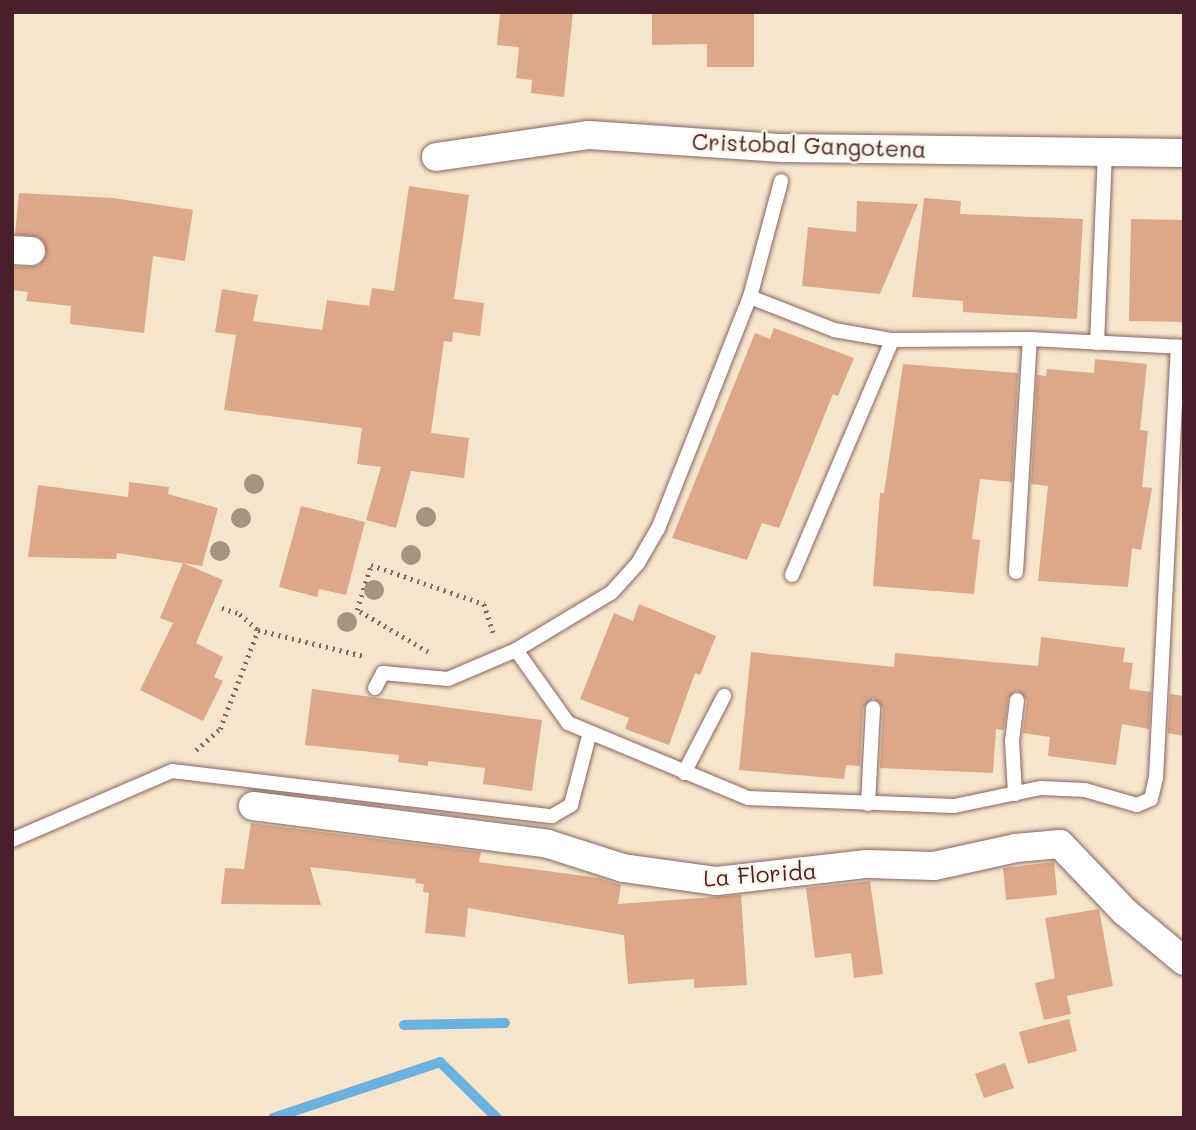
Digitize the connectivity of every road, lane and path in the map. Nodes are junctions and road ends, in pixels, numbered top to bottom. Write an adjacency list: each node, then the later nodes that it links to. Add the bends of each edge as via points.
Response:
1 (1105, 152): 2 (street, Cristobal Gangotena); 3 (street, Cristobal Gangotena, via 782,148 589,135); 8 (lane)
2 (1184, 153)
3 (436, 156)
4 (781, 181): 5 (lane)
5 (750, 297): 7 (lane, via 834,330); 14 (lane, via 658,529 638,563 595,604)
6 (1030, 339): 7 (lane); 8 (lane); 10 (lane)
7 (892, 340): 11 (lane)
8 (1097, 343): 9 (lane)
9 (1181, 347): 25 (lane, via 1156,778 1150,799 1138,805 1085,790 1041,788)
10 (1016, 572)
11 (792, 575)
12 (222, 608): 13 (path, via 240,614)
13 (258, 630): 15 (path, via 359,657); 23 (path, via 220,729)
14 (516, 650): 17 (lane); 22 (lane, via 568,723)
15 (369, 655)
16 (414, 656): 17 (path, via 437,659 357,610 371,565 484,604)
17 (500, 656): 18 (lane, via 448,678 383,673)
18 (375, 688)
19 (724, 696): 24 (lane)
20 (1017, 699): 25 (lane, via 1012,741)
21 (873, 708): 26 (lane)
22 (590, 732): 23 (lane, via 570,805 552,816); 24 (lane)
23 (172, 771): 28 (lane)
24 (684, 773): 26 (lane, via 748,798)
25 (1015, 794): 26 (lane, via 954,806)
26 (868, 804)
27 (253, 806): 29 (street, La Florida, via 548,844 623,868 717,881 867,864 934,866 1016,848 1060,844 1125,912)
28 (12, 840)
29 (1184, 961)

